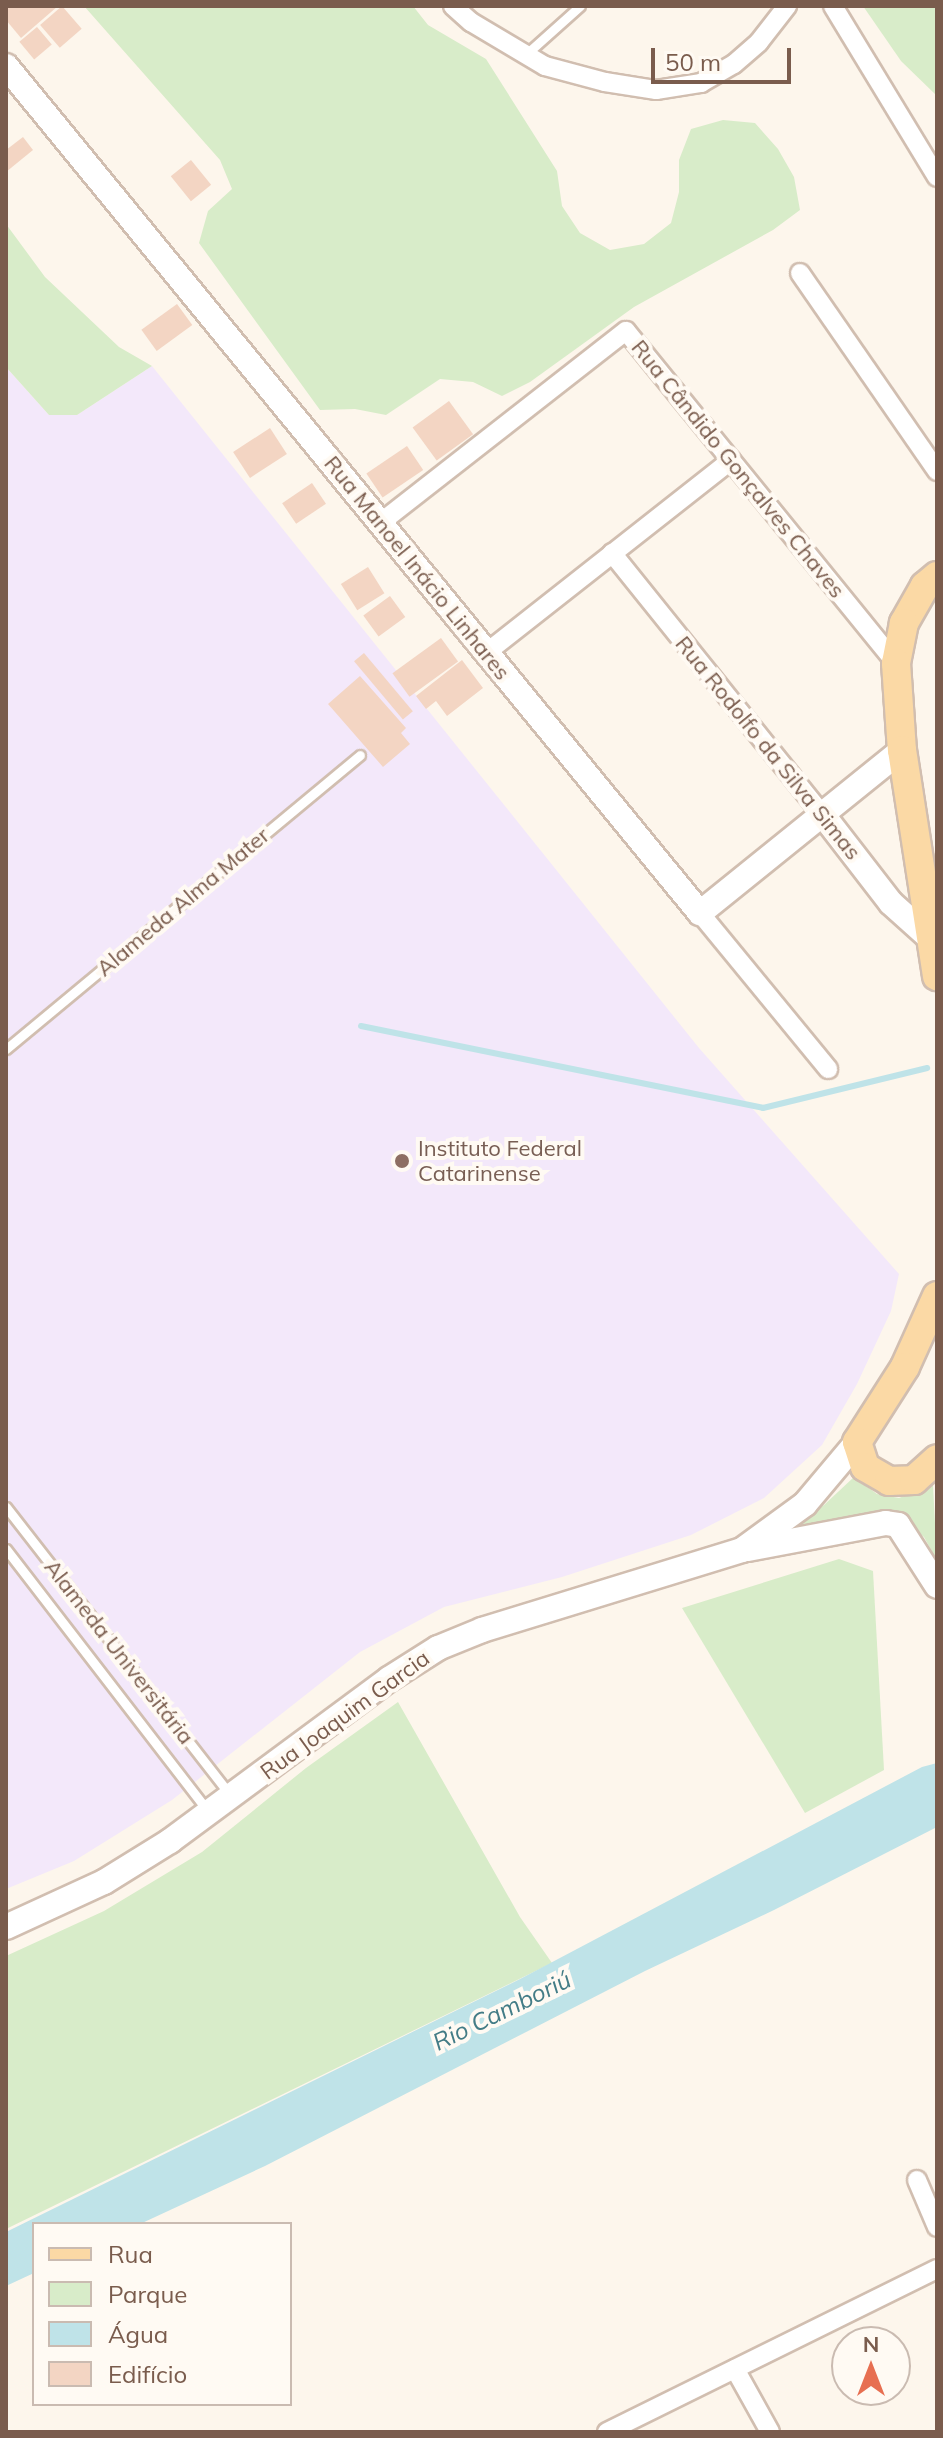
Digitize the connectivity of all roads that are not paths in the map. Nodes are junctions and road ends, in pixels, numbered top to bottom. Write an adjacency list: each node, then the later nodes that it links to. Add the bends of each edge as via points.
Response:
1 (453, 6): 5 (street)
2 (580, 6): 5 (lane)
3 (787, 6): 5 (street, via 759,42 701,83 656,90 605,82)
4 (833, 6): 7 (street)
5 (524, 56)
6 (6, 66): 11 (main road, Rua Manoel Inácio Linhares)
7 (937, 177)
8 (800, 273): 10 (street)
9 (731, 460): 11 (street, Rua Cândido Gonçalves Chaves, via 626,331); 12 (street); 15 (street, Rua Cândido Gonçalves Chaves)
10 (937, 471)
11 (380, 523): 14 (main road, Rua Manoel Inácio Linhares)
12 (612, 553): 14 (street); 18 (street, Rua Rodolfo da Silva Simas)
13 (937, 576): 15 (main road, via 925,586 904,623)
14 (486, 653): 19 (main road, Rua Manoel Inácio Linhares)
15 (896, 663): 16 (main road)
16 (902, 750): 18 (main road); 20 (main road)
17 (360, 755): 22 (lane, Alameda Alma Mater)
18 (823, 815): 19 (main road); 20 (main road, Rua Rodolfo da Silva Simas, via 891,903)
19 (700, 913): 23 (street, Rua Manoel Inácio Linhares)
20 (930, 938): 21 (main road)
21 (937, 976)
22 (6, 1049)
23 (828, 1069)
24 (937, 1296): 25 (main road, via 905,1367)
25 (857, 1442): 26 (main road, via 865,1467 889,1481 914,1480); 29 (main road, Rua Joaquim Garcia, via 805,1504)
26 (937, 1459)
27 (6, 1507): 31 (lane, Alameda Universitária)
28 (6, 1549): 32 (lane, Alameda Universitária)
29 (742, 1550): 30 (main road, via 898,1525); 31 (main road, Rua Joaquim Garcia, via 438,1648)
30 (937, 1586)
31 (232, 1798): 32 (main road, Rua Joaquim Garcia)
32 (209, 1813): 33 (main road, Rua Joaquim Garcia, via 104,1882)
33 (6, 1927)
34 (917, 2180): 35 (street)
35 (937, 2227)
36 (937, 2269): 37 (street)
37 (735, 2369): 38 (street); 39 (street)
38 (607, 2432)
39 (770, 2432)

